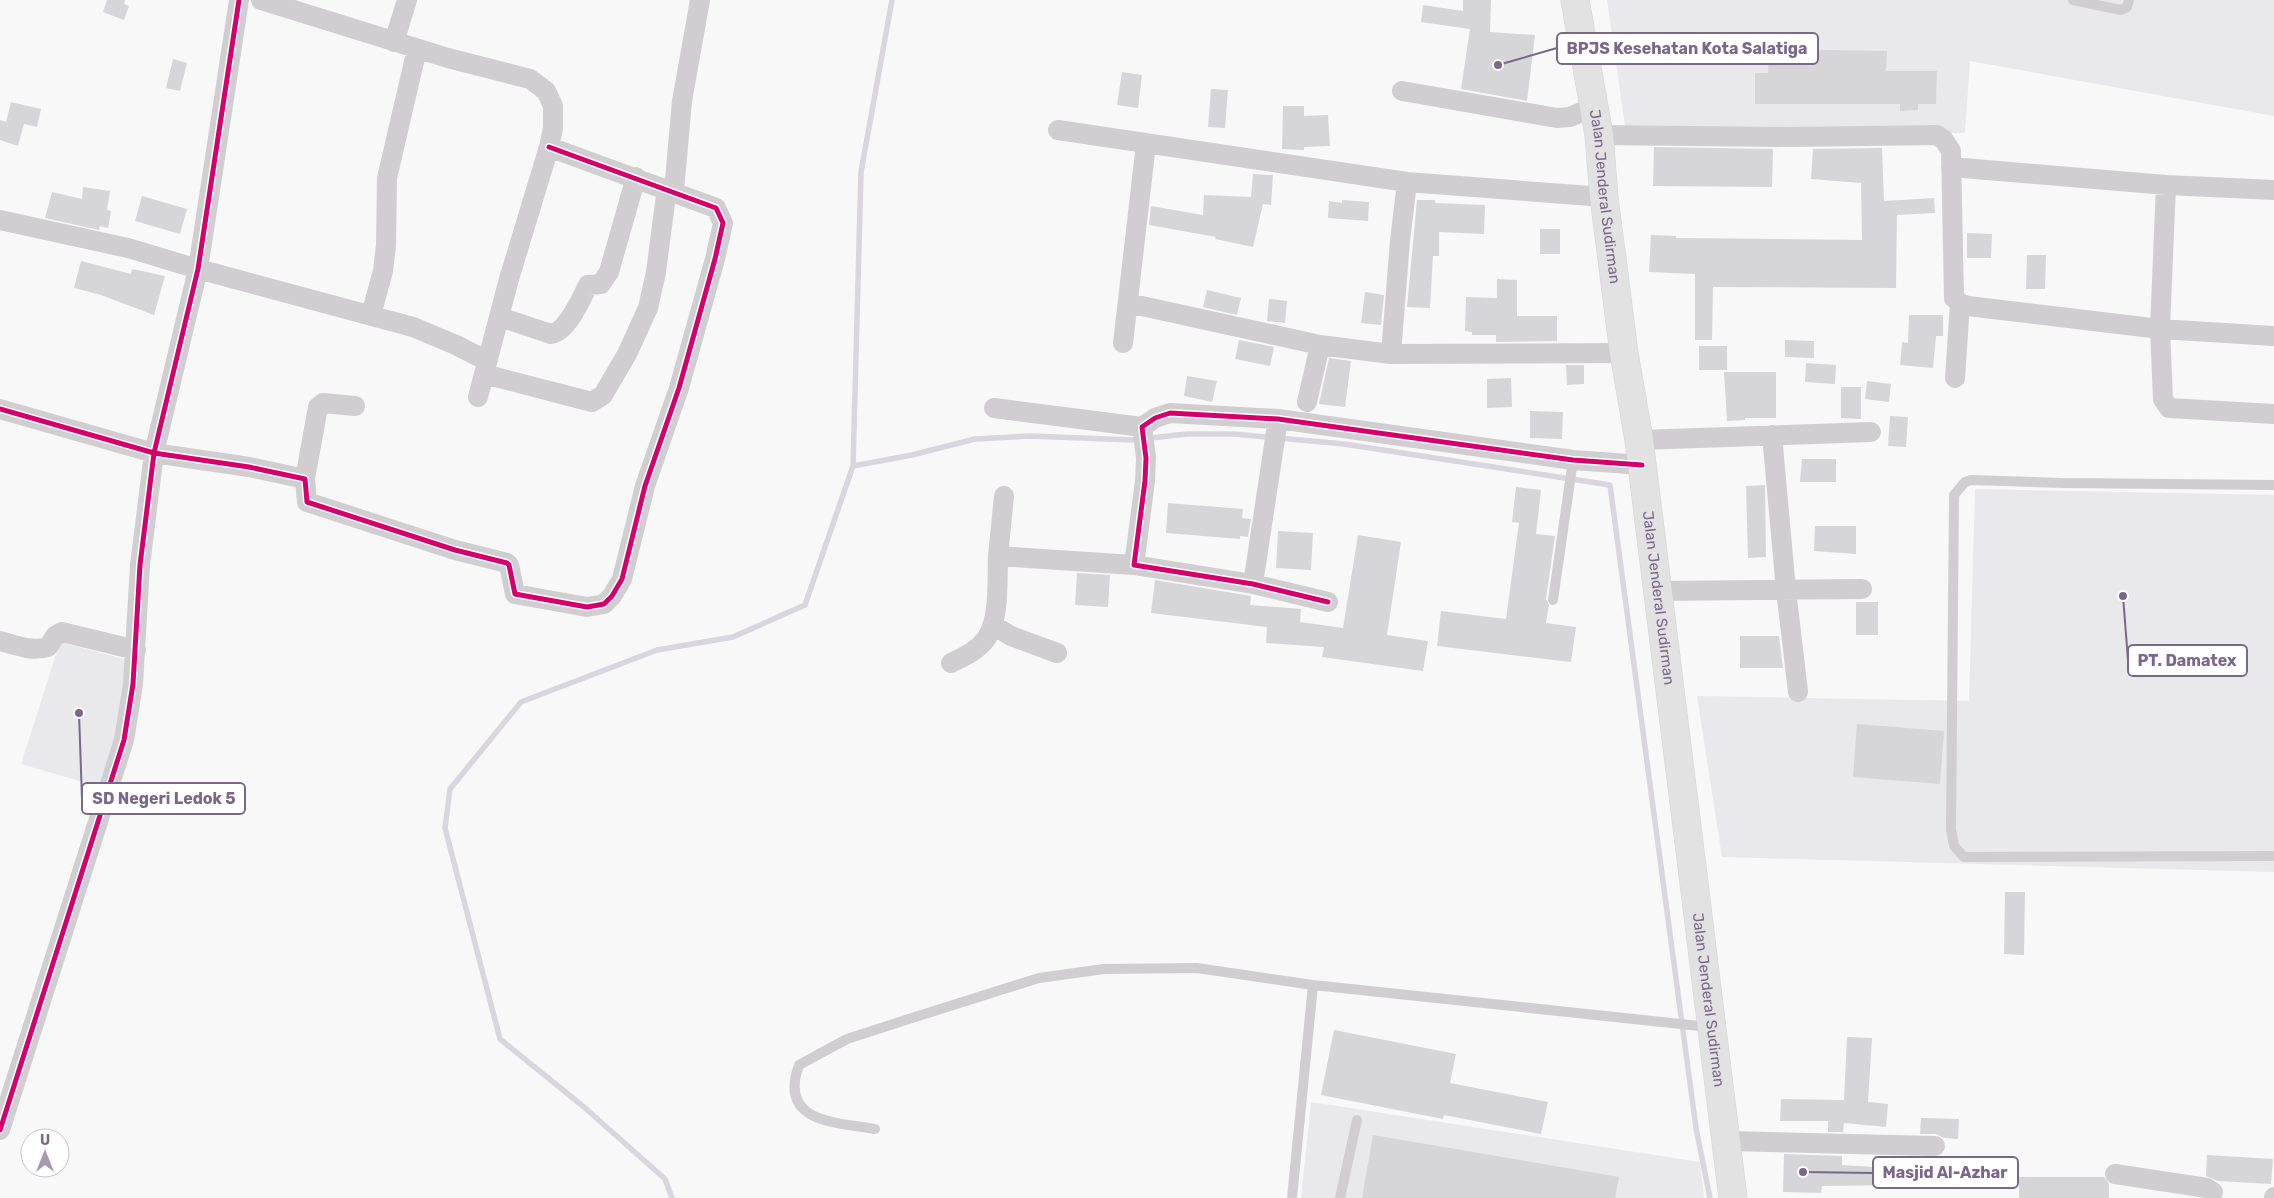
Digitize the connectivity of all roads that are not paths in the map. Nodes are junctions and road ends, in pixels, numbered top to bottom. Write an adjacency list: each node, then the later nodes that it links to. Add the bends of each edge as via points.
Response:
1 (239, 0): 24 (street)
2 (261, 0): 8 (street)
3 (407, 0): 8 (street)
4 (700, 0): 20 (street)
5 (1575, 0): 11 (main road, Jalan Jenderal Sudirman)
6 (2073, 0): 7 (lane, via 2121,10 2127,7)
7 (2129, 0)
8 (394, 42): 9 (street)
9 (417, 49): 15 (street, via 530,79 546,92 553,106); 27 (street, via 387,178 383,271)
10 (1402, 90): 11 (street, via 1557,118 1570,117)
11 (1593, 107): 13 (main road, Jalan Jenderal Sudirman)
12 (1058, 130): 14 (street)
13 (1599, 134): 16 (street, via 1938,136 1951,151); 22 (main road, Jalan Jenderal Sudirman)
14 (1146, 144): 18 (street); 25 (street)
15 (550, 147): 17 (street); 28 (street)
16 (1951, 167): 19 (street); 26 (street, via 1954,298)
17 (636, 177): 20 (street); 28 (street, via 609,272 601,284 588,285 574,313 556,333)
18 (1407, 182): 22 (street); 34 (street)
19 (2166, 185): 21 (street); 29 (street)
20 (670, 189): 35 (street, via 648,308 603,396 592,402); 50 (street, via 716,208 723,223 679,388 645,486 622,579 604,604 587,607 516,594 506,563 455,550 307,502)
21 (2274, 190)
22 (1604, 197): 33 (main road, Jalan Jenderal Sudirman)
23 (0, 220): 24 (street, via 128,248)
24 (198, 269): 27 (street); 47 (street)
25 (1128, 303): 31 (street); 32 (street)
26 (1960, 303): 29 (street); 36 (street)
27 (371, 315): 35 (street, via 456,344)
28 (500, 317): 35 (street)
29 (2160, 329): 30 (street); 42 (street, via 2163,399 2169,408)
30 (2274, 336)
31 (1123, 343)
32 (1320, 345): 34 (street); 38 (street)
33 (1624, 353): 34 (street); 48 (main road, Jalan Jenderal Sudirman)
34 (1391, 354)
35 (485, 368): 37 (street)
36 (1955, 378)
37 (478, 397)
38 (1307, 402)
39 (355, 406): 50 (street, via 323,403 318,407)
40 (994, 408): 43 (street)
41 (0, 409): 47 (street)
42 (2274, 414)
43 (1142, 432): 45 (street, via 1155,418 1170,413); 54 (street, via 1145,481)
44 (1871, 432): 46 (street)
45 (1276, 434): 49 (street); 55 (street)
46 (1772, 435): 48 (street); 57 (street)
47 (154, 453): 50 (street); 63 (street, via 140,565)
48 (1640, 453): 49 (street); 58 (main road, Jalan Jenderal Sudirman)
49 (1572, 468): 59 (lane)
50 (304, 479)
51 (2274, 485): 67 (lane, via 1971,480 1959,488 1954,495 1952,819 1954,846 1964,857)
52 (1004, 496): 53 (street)
53 (998, 556): 54 (street); 61 (street)
54 (1134, 565): 55 (street)
55 (1252, 584): 60 (street)
56 (1862, 589): 57 (street)
57 (1786, 590): 58 (street); 66 (street)
58 (1658, 591): 69 (main road, Jalan Jenderal Sudirman)
59 (1553, 600)
60 (1328, 602)
61 (993, 625): 64 (street, via 1011,636); 65 (street, via 986,639 974,651)
62 (0, 641): 63 (street, via 40,650 48,647 62,632)
63 (136, 650): 72 (street, via 124,740)
64 (1057, 653)
65 (951, 664)
66 (1798, 692)
67 (2274, 856)
68 (1313, 985): 69 (lane); 71 (lane, via 1197,968 1104,969 1039,978 847,1040 799,1065 794,1096 803,1110 825,1120); 76 (lane)
69 (1707, 1026): 73 (main road, Jalan Jenderal Sudirman)
70 (1357, 1120): 77 (lane)
71 (875, 1129)
72 (0, 1130)
73 (1726, 1141): 74 (street); 78 (main road, Jalan Jenderal Sudirman)
74 (1935, 1146)
75 (2115, 1174): 79 (street, via 2207,1188 2213,1192)
76 (1292, 1198)
77 (1340, 1198)
78 (1733, 1198)
79 (2212, 1198)

